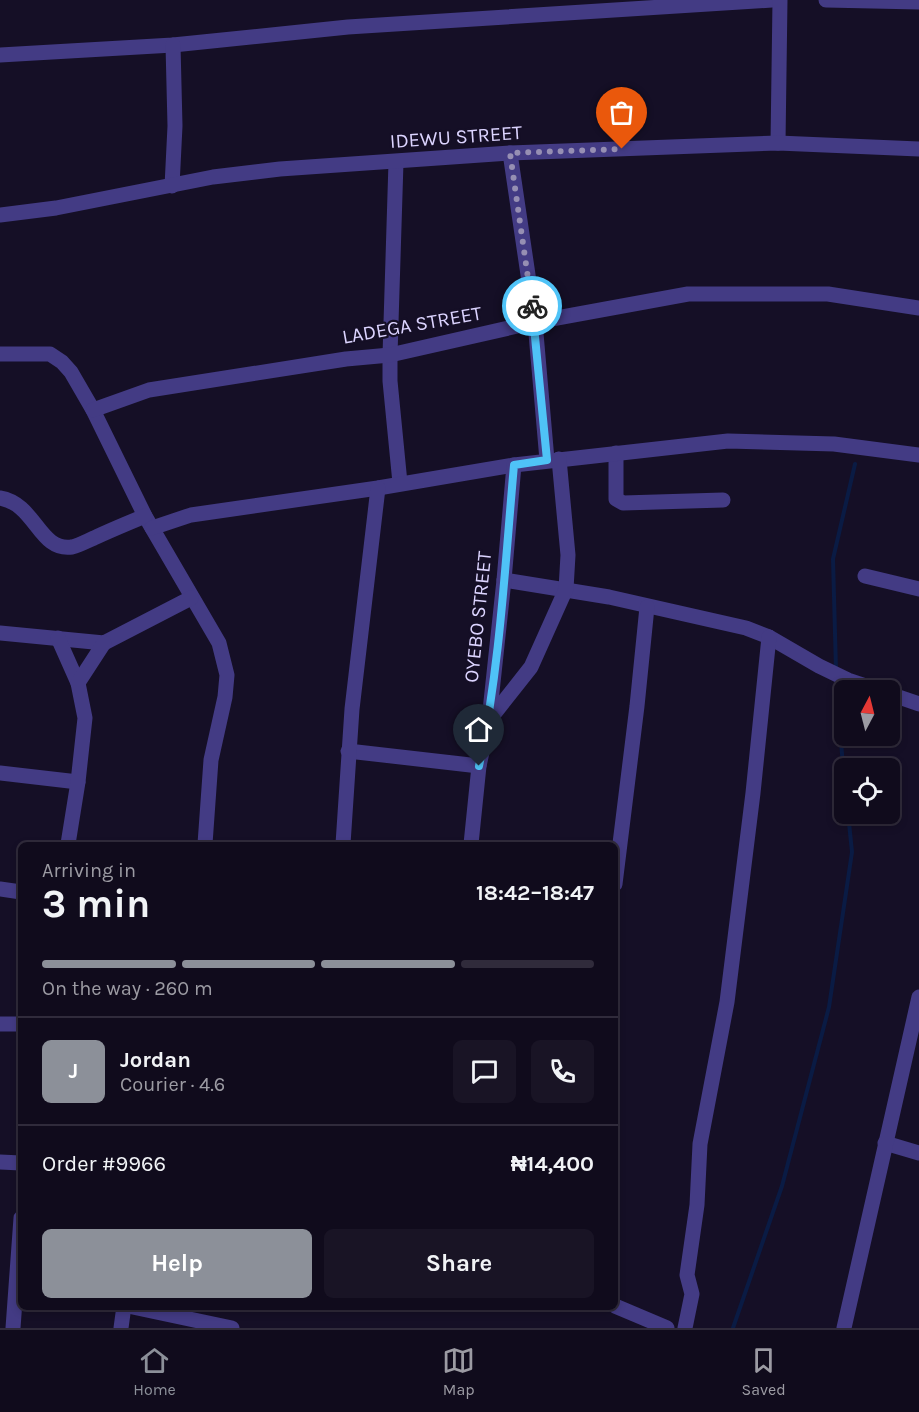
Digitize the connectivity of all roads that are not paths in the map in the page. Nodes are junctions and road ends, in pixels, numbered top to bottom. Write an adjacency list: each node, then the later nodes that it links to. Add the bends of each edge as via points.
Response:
1 (772, 0): 5 (street, via 348,27)
2 (780, 0): 7 (street)
3 (826, 0): 4 (street)
4 (919, 2)
5 (173, 45): 6 (street); 11 (street)
6 (0, 55)
7 (778, 143): 8 (street, IDEWU STREET); 9 (street, IDEWU STREET)
8 (919, 148)
9 (510, 153): 10 (street, IDEWU STREET); 14 (street)
10 (396, 162): 11 (street, IDEWU STREET, via 280,169); 16 (street)
11 (172, 186): 12 (street, IDEWU STREET)
12 (0, 215)
13 (919, 308): 14 (street, LADEGA STREET, via 828,294 688,294)
14 (535, 322): 16 (street, LADEGA STREET); 20 (street)
15 (0, 354): 17 (street, via 50,354 71,372)
16 (390, 355): 17 (street, LADEGA STREET, via 149,390); 22 (street)
17 (93, 411): 26 (street)
18 (616, 453): 19 (street, via 728,441 834,444); 20 (street); 25 (street, via 616,499)
19 (919, 455)
20 (553, 460): 21 (street); 29 (street, via 568,555)
21 (514, 465): 22 (street); 28 (street, OYEBO STREET)
22 (400, 483): 23 (street)
23 (378, 488): 26 (street); 42 (street)
24 (0, 498): 26 (street, via 21,506 50,542 61,547 74,547)
25 (723, 500)
26 (148, 522): 31 (street)
27 (865, 576): 30 (street)
28 (504, 580): 29 (street); 41 (street, OYEBO STREET)
29 (566, 589): 32 (street); 41 (street, via 531,666)
30 (919, 589)
31 (191, 598): 36 (street); 47 (street, via 219,642 226,675 211,760)
32 (647, 607): 34 (street, via 746,628); 50 (street)
33 (0, 633): 35 (street)
34 (770, 637): 37 (street); 68 (street, via 727,1002 700,1144 687,1275 692,1294)
35 (58, 638): 36 (street); 38 (street)
36 (104, 643): 38 (street)
37 (848, 680)
38 (78, 683): 45 (street, via 85,718)
39 (900, 697): 40 (street)
40 (919, 704)
41 (489, 720): 43 (street, OYEBO STREET)
42 (348, 751): 43 (street); 48 (street)
43 (479, 766): 49 (street, OYEBO STREET)
44 (0, 772): 45 (street)
45 (78, 782): 46 (street)
46 (68, 842)
47 (205, 842)
48 (343, 842)
49 (471, 842)
50 (618, 860)
51 (0, 889): 52 (street)
52 (18, 892)
53 (919, 997): 56 (street)
54 (0, 1024): 55 (street)
55 (18, 1024)
56 (885, 1143): 57 (street); 69 (street)
57 (919, 1153)
58 (0, 1162): 59 (street)
59 (18, 1163)
60 (18, 1259): 64 (street)
61 (618, 1307): 67 (street)
62 (123, 1310): 65 (street)
63 (147, 1310): 66 (street)
64 (13, 1328)
65 (121, 1328)
66 (232, 1328)
67 (667, 1328)
68 (685, 1328)
69 (844, 1328)

